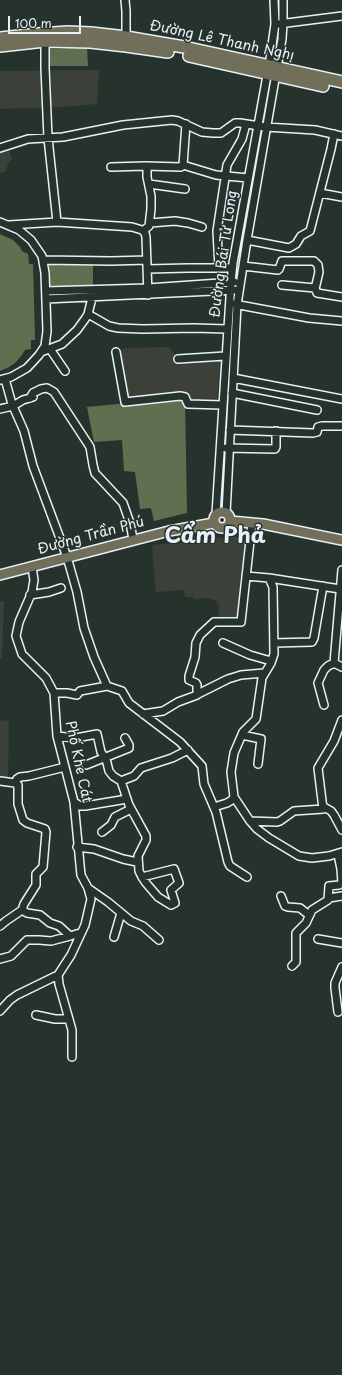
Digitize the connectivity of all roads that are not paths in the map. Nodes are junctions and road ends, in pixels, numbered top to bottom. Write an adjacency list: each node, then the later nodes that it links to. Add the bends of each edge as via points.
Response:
1 (125, 0): 7 (street)
2 (274, 0): 6 (street, Đường Bái Tử Long)
3 (283, 0): 5 (street, Đường Bái Tử Long)
4 (342, 16): 5 (street)
5 (283, 23): 6 (street); 12 (street, Đường Bái Tử Long)
6 (275, 24): 12 (street, Đường Bái Tử Long)
7 (126, 37): 9 (highway, Đường Lê Thanh Nghị); 12 (highway, Đường Lê Thanh Nghị, via 184,47)
8 (0, 38): 9 (highway, Đường Lê Thanh Nghị, via 38,34)
9 (91, 38): 10 (highway, Đường Lê Thanh Nghị); 12 (highway, Đường Lê Thanh Nghị)
10 (45, 41): 11 (highway, Đường Lê Thanh Nghị); 21 (street)
11 (0, 46)
12 (272, 71): 13 (highway, Đường Lê Thanh Nghị); 14 (highway, Đường Lê Thanh Nghị); 17 (street, Đường Bái Tử Long); 18 (street, Đường Bái Tử Long)
13 (342, 82)
14 (342, 90)
15 (186, 124): 16 (street, via 202,132 221,133 235,123); 21 (street, via 172,120); 23 (street)
16 (246, 124): 17 (street); 26 (street, via 242,139 227,165)
17 (258, 126): 18 (street); 27 (street, Đường Bái Tử Long)
18 (266, 127): 19 (street, via 315,130); 38 (street, Đường Bái Tử Long)
19 (334, 134): 20 (street); 30 (street)
20 (342, 136)
21 (48, 138): 22 (street, via 28,139); 33 (street)
22 (0, 148)
23 (183, 165): 24 (street); 26 (street)
24 (145, 166): 25 (street); 28 (street)
25 (111, 168)
26 (225, 177): 27 (street); 44 (street, via 217,231)
27 (248, 178): 45 (street, Đường Bái Tử Long)
28 (149, 184): 29 (street); 34 (street)
29 (185, 189)
30 (320, 192): 31 (street); 39 (street, via 310,231 292,247)
31 (342, 197)
32 (0, 222): 35 (street)
33 (57, 222): 35 (street); 37 (street, via 132,227)
34 (150, 222): 36 (street, via 175,221); 37 (street)
35 (8, 225): 40 (street, via 31,240)
36 (202, 227)
37 (144, 232): 41 (street)
38 (247, 240): 39 (street); 43 (street, Đường Bái Tử Long)
39 (281, 246): 42 (street)
40 (44, 260): 41 (street); 52 (street)
41 (147, 260): 46 (street)
42 (281, 263): 43 (street, via 278,270); 50 (street, via 289,260 316,262 319,272)
43 (243, 266): 49 (street, Đường Bái Tử Long)
44 (219, 268): 45 (street); 46 (street)
45 (232, 268): 48 (street, Đường Bái Tử Long)
46 (147, 269): 51 (street)
47 (282, 284): 50 (street)
48 (230, 286): 49 (street); 51 (street); 56 (street, Đường Bái Tử Long)
49 (240, 286): 57 (street, Đường Bái Tử Long)
50 (316, 289): 54 (street, via 317,293)
51 (148, 291): 53 (street)
52 (46, 292): 53 (street); 55 (street)
53 (91, 294): 55 (street); 58 (street)
54 (342, 297)
55 (46, 299): 62 (street, via 47,331 45,346)
56 (229, 303): 57 (street); 60 (street, Đường Bái Tử Long)
57 (237, 305): 59 (street, via 309,318); 68 (street, Đường Bái Tử Long)
58 (88, 314): 60 (street, via 118,328); 61 (street, via 69,339)
59 (342, 321)
60 (227, 329): 64 (street, Đường Bái Tử Long)
61 (50, 349): 62 (street); 66 (street)
62 (41, 352): 69 (street, via 27,368 11,378)
63 (116, 352): 72 (street, via 125,402 180,396 185,397 188,404)
64 (225, 356): 65 (street); 67 (street, Đường Bái Tử Long)
65 (178, 359)
66 (65, 371)
67 (224, 371): 68 (street); 72 (street, Đường Bái Tử Long)
68 (233, 375): 70 (street, Đường Bái Tử Long); 71 (street)
69 (3, 379): 73 (street)
70 (232, 394): 75 (street); 77 (street, Đường Bái Tử Long)
71 (342, 399)
72 (222, 405): 79 (street, Đường Bái Tử Long)
73 (13, 406): 74 (street); 84 (street, via 32,398 33,393 41,389 47,388 54,392 90,447 95,473 123,503); 86 (street)
74 (0, 409)
75 (317, 410)
76 (342, 426): 78 (street, via 322,426 313,433)
77 (230, 430): 78 (street); 80 (street, Đường Bái Tử Long)
78 (276, 432): 80 (street, via 274,449)
79 (219, 448): 80 (street); 82 (street, Đường Bái Tử Long)
80 (229, 448): 81 (street, Đường Bái Tử Long)
81 (228, 517): 82 (main road, via 220,512); 82 (main road, via 227,527 221,528 218,528); 83 (main road)
82 (215, 518): 84 (main road, Đường Trần Phú)
83 (252, 523): 85 (main road); 90 (street)
84 (133, 539): 86 (main road, Đường Trần Phú)
85 (342, 540)
86 (67, 557): 87 (main road, Đường Trần Phú); 102 (street, via 84,628)
87 (32, 567): 89 (main road, Đường Trần Phú); 95 (street, Phố Khe Cát, via 34,580)
88 (342, 570): 94 (street)
89 (0, 575)
90 (246, 576): 91 (street); 104 (street, via 241,622 214,622 200,635 196,643 189,680 196,683)
91 (269, 578): 92 (street); 97 (street, via 274,587)
92 (323, 586): 94 (street); 97 (street, via 312,642)
93 (61, 588): 95 (street)
94 (340, 589): 99 (street)
95 (30, 595): 103 (street, Phố Khe Cát, via 16,632 18,645 22,654 46,678)
96 (223, 643): 98 (street)
97 (274, 643): 98 (street)
98 (271, 661): 101 (street)
99 (334, 663): 100 (street); 105 (street, via 324,670 318,683)
100 (342, 667)
101 (264, 673): 104 (street, via 228,679); 108 (street, via 256,719)
102 (107, 686): 103 (street, via 80,691 77,695); 106 (street, via 122,691 129,703)
103 (54, 693): 109 (street, Phố Khe Cát)
104 (198, 694): 106 (street, via 163,711)
105 (324, 704)
106 (143, 714): 111 (street)
107 (342, 720): 123 (street, via 334,741 318,768)
108 (242, 735): 113 (street, via 261,738); 119 (street, via 232,764 231,782)
109 (57, 736): 112 (street, via 76,738 97,734); 115 (street, Phố Khe Cát)
110 (125, 738): 112 (street, via 129,748)
111 (188, 750): 117 (street, via 141,768 134,776); 122 (street, via 202,766 204,784)
112 (104, 758): 114 (street); 117 (street, via 109,772)
113 (258, 764)
114 (86, 765)
115 (65, 767): 118 (street, via 20,777); 121 (street, Phố Khe Cát)
116 (0, 781): 118 (street)
117 (121, 781): 120 (street)
118 (15, 783): 139 (street, via 19,789 18,804 23,820 45,829 46,832 43,867 36,874 36,885)
119 (234, 797): 122 (street); 125 (street)
120 (128, 799): 121 (street, via 85,806); 124 (street)
121 (74, 802): 128 (street, Phố Khe Cát)
122 (214, 807): 132 (street, via 228,862)
123 (324, 807): 125 (street, via 322,810 294,811 277,822); 126 (street, via 331,811)
124 (131, 809): 127 (street, via 115,817 111,825); 130 (street, via 147,838)
125 (250, 822): 129 (street, via 269,838 304,857 318,858)
126 (342, 830)
127 (102, 832)
128 (77, 847): 130 (street, via 94,849); 133 (street, Phố Khe Cát, via 81,875)
129 (340, 853): 137 (street, via 342,883 329,886)
130 (137, 862): 131 (street)
131 (142, 877): 131 (street, via 158,897 168,904 174,903 171,890 179,882 174,869)
132 (247, 877)
133 (88, 888): 134 (street); 138 (street, Phố Khe Cát)
134 (99, 895): 138 (street); 140 (street)
135 (281, 896): 142 (street, via 285,906 300,908)
136 (342, 896): 137 (street)
137 (329, 898): 142 (street)
138 (91, 899): 145 (street)
139 (22, 910): 143 (street); 146 (street, via 40,915)
140 (121, 913): 147 (street); 149 (street, via 143,926)
141 (0, 915): 143 (street)
142 (309, 915): 152 (street, via 306,923 296,933 296,962)
143 (6, 921): 144 (street)
144 (0, 926)
145 (80, 933): 146 (street); 154 (street, via 71,955)
146 (70, 936): 151 (street, via 51,941 27,940 11,956)
147 (114, 937)
148 (318, 939): 150 (street)
149 (159, 940)
150 (342, 943)
151 (0, 959)
152 (292, 966)
153 (342, 967): 156 (street, via 335,983)
154 (58, 975): 155 (street, via 17,995); 158 (street)
155 (0, 1011)
156 (338, 1012)
157 (36, 1015): 158 (street)
158 (69, 1019): 159 (street, via 72,1030)
159 (72, 1057)

